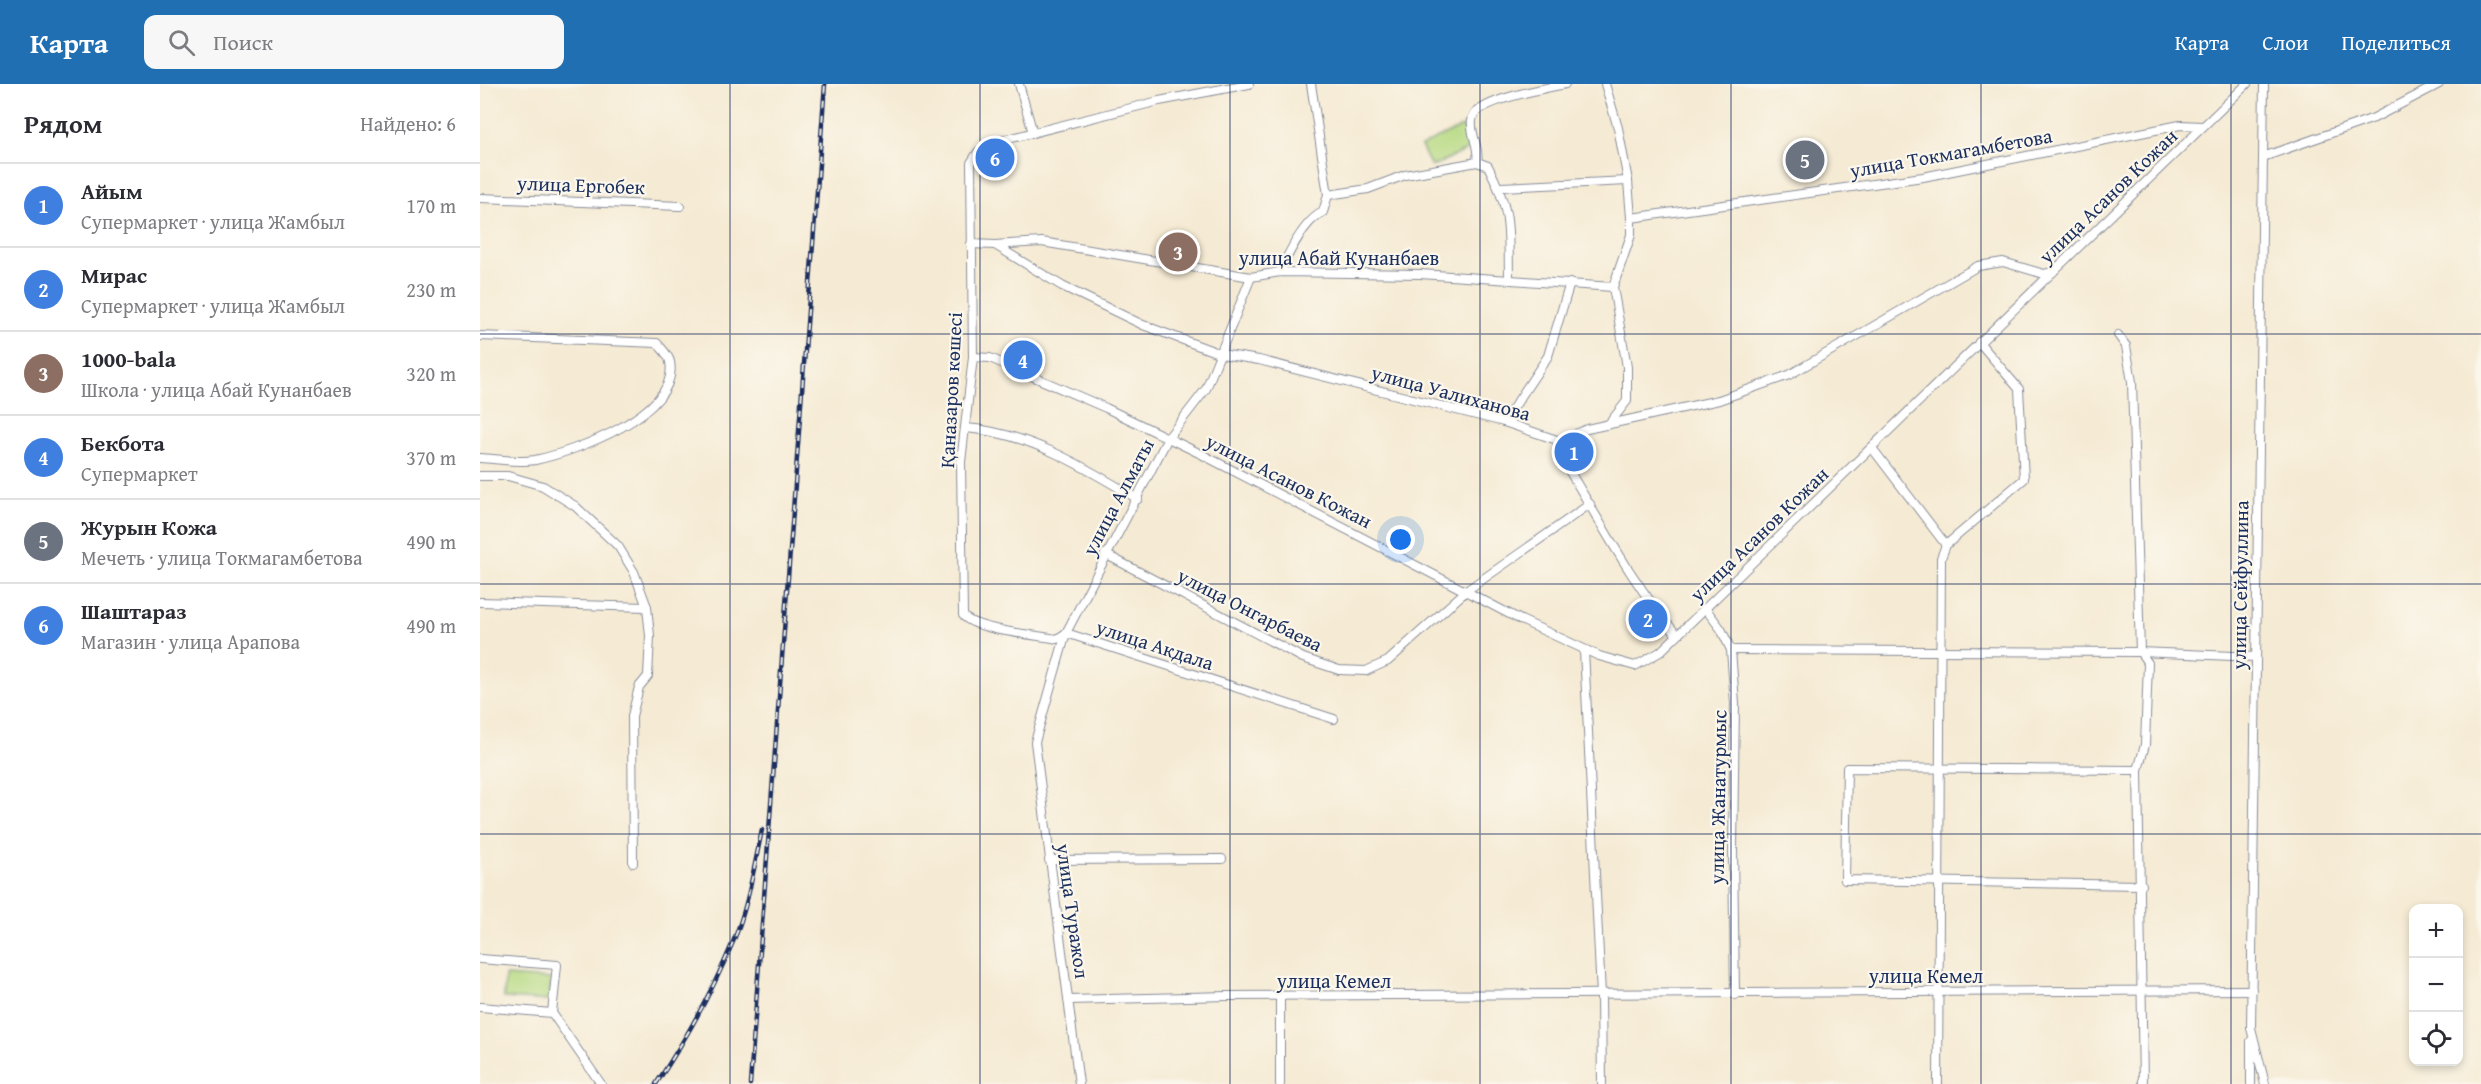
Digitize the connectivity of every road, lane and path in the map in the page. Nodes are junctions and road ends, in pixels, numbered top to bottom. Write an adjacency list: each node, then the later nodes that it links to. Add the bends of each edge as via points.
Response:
1 (1019, 84): 10 (street)
2 (1249, 84): 10 (street, via 1159,101)
3 (1311, 84): 15 (street)
4 (1565, 84): 12 (street, via 1514,95 1476,111 1472,124 1479,152)
5 (1605, 84): 13 (street)
6 (2247, 84): 9 (street, улица Асанов Кожан)
7 (2264, 84): 11 (street, улица Сейфуллина)
8 (2439, 84): 11 (street, via 2374,118)
9 (2203, 126): 18 (street, улица Токмагамбетова, via 2180,125 1923,177); 22 (street, улица Асанов Кожан)
10 (1033, 133): 19 (street, Қаназаров көшесі, via 992,143 978,152 971,163)
11 (2263, 157): 55 (street, улица Сейфуллина)
12 (1477, 162): 14 (street, via 1488,166); 15 (street)
13 (1628, 181): 14 (street); 18 (street)
14 (1501, 187): 24 (street, via 1509,217)
15 (1328, 195): 21 (street, via 1323,212 1293,243)
16 (480, 198): 17 (street, улица Ергобек)
17 (680, 206)
18 (1631, 218): 26 (street, via 1631,235)
19 (971, 244): 20 (street, улица Уалиханова); 31 (street, Қаназаров көшесі)
20 (995, 245): 23 (street, улица Абай Кунанбаев, via 1042,242); 30 (street, улица Уалиханова, via 1102,307)
21 (1280, 272): 23 (street, улица Абай Кунанбаев); 24 (street, улица Абай Кунанбаев)
22 (2053, 272): 29 (street, улица Асанов Кожан); 33 (street, via 2044,274 2003,262 1978,266 1790,375 1719,400)
23 (1251, 278): 30 (street, улица Алматы)
24 (1509, 278): 25 (street, улица Абай Кунанбаев)
25 (1570, 282): 26 (street, улица Абай Кунанбаев); 32 (street, via 1548,356)
26 (1613, 287): 33 (street, via 1628,401)
27 (480, 336): 38 (street, via 657,343 670,360 670,380 647,408 618,429 583,447 532,460)
28 (2118, 336): 54 (street, via 2126,346 2132,382)
29 (1979, 342): 37 (street, улица Асанов Кожан); 42 (street, via 2019,389 2024,479)
30 (1221, 354): 32 (street, улица Уалиханова, via 1259,360); 35 (street, улица Алматы, via 1206,389)
31 (973, 357): 34 (street, Қаназаров көшесі); 35 (street, улица Асанов Кожан, via 990,358)
32 (1504, 422): 36 (street, улица Уалиханова)
33 (1608, 425): 36 (street)
34 (966, 428): 40 (street, via 993,430 1039,446); 48 (street, Қаназаров көшесі, via 961,462)
35 (1168, 438): 40 (street, улица Алматы); 44 (street, улица Асанов Кожан)
36 (1560, 441): 41 (street, via 1563,459)
37 (1872, 448): 42 (street); 47 (street, улица Асанов Кожан)
38 (480, 458)
39 (480, 476): 46 (street, via 508,476 543,486 575,506 618,546 631,564)
40 (1138, 500): 43 (street, улица Алматы)
41 (1590, 504): 44 (street, улица Онгарбаева); 50 (street, via 1631,575)
42 (1946, 544): 53 (street, via 1941,558)
43 (1105, 554): 44 (street, улица Онгарбаева, via 1303,658 1339,670 1366,671 1388,661); 49 (street, улица Алматы)
44 (1466, 591): 51 (street, улица Асанов Кожан)
45 (480, 602): 46 (street)
46 (648, 608): 62 (street, via 648,676 639,687 632,716)
47 (1705, 608): 50 (street, улица Асанов Кожан); 52 (street, улица Жанатурмыс)
48 (966, 619): 49 (street, улица Акдала, via 1058,639)
49 (1066, 633): 56 (street, улица Акдала); 57 (street, улица Алматы)
50 (1677, 635): 51 (street, улица Асанов Кожан, via 1660,652 1635,666)
51 (1584, 650): 69 (street)
52 (1731, 650): 53 (street); 70 (street, улица Жанатурмыс, via 1735,703)
53 (1941, 652): 54 (street); 58 (street)
54 (2140, 652): 55 (street); 59 (street, via 2148,663 2145,745)
55 (2256, 657): 67 (street, улица Сейфуллина)
56 (1334, 719)
57 (1035, 742): 61 (street, улица Туражол)
58 (1940, 767): 59 (street); 63 (street); 63 (street, via 1847,768 1845,880)
59 (2138, 770): 64 (street)
60 (1222, 859): 61 (street)
61 (1049, 860): 72 (street, улица Туражол)
62 (633, 863)
63 (1940, 882): 64 (street); 68 (street)
64 (2142, 885): 66 (street)
65 (480, 959): 74 (street, via 557,965)
66 (2142, 990): 67 (street, улица Кемел); 68 (street, улица Кемел); 81 (street)
67 (2252, 990): 75 (street, улица Сейфуллина)
68 (1939, 993): 70 (street, улица Кемел); 80 (street)
69 (1601, 995): 70 (street, улица Кемел); 71 (street, улица Кемел); 79 (street)
70 (1735, 995)
71 (1280, 998): 72 (street, улица Кемел); 78 (street)
72 (1068, 1000): 77 (street, улица Туражол)
73 (480, 1007): 74 (street)
74 (552, 1013): 76 (street)
75 (2251, 1028): 82 (street); 83 (street, улица Сейфуллина)
76 (601, 1084)
77 (1079, 1084)
78 (1280, 1084)
79 (1602, 1084)
80 (1938, 1084)
81 (2143, 1084)
82 (2251, 1084)
83 (2265, 1084)

